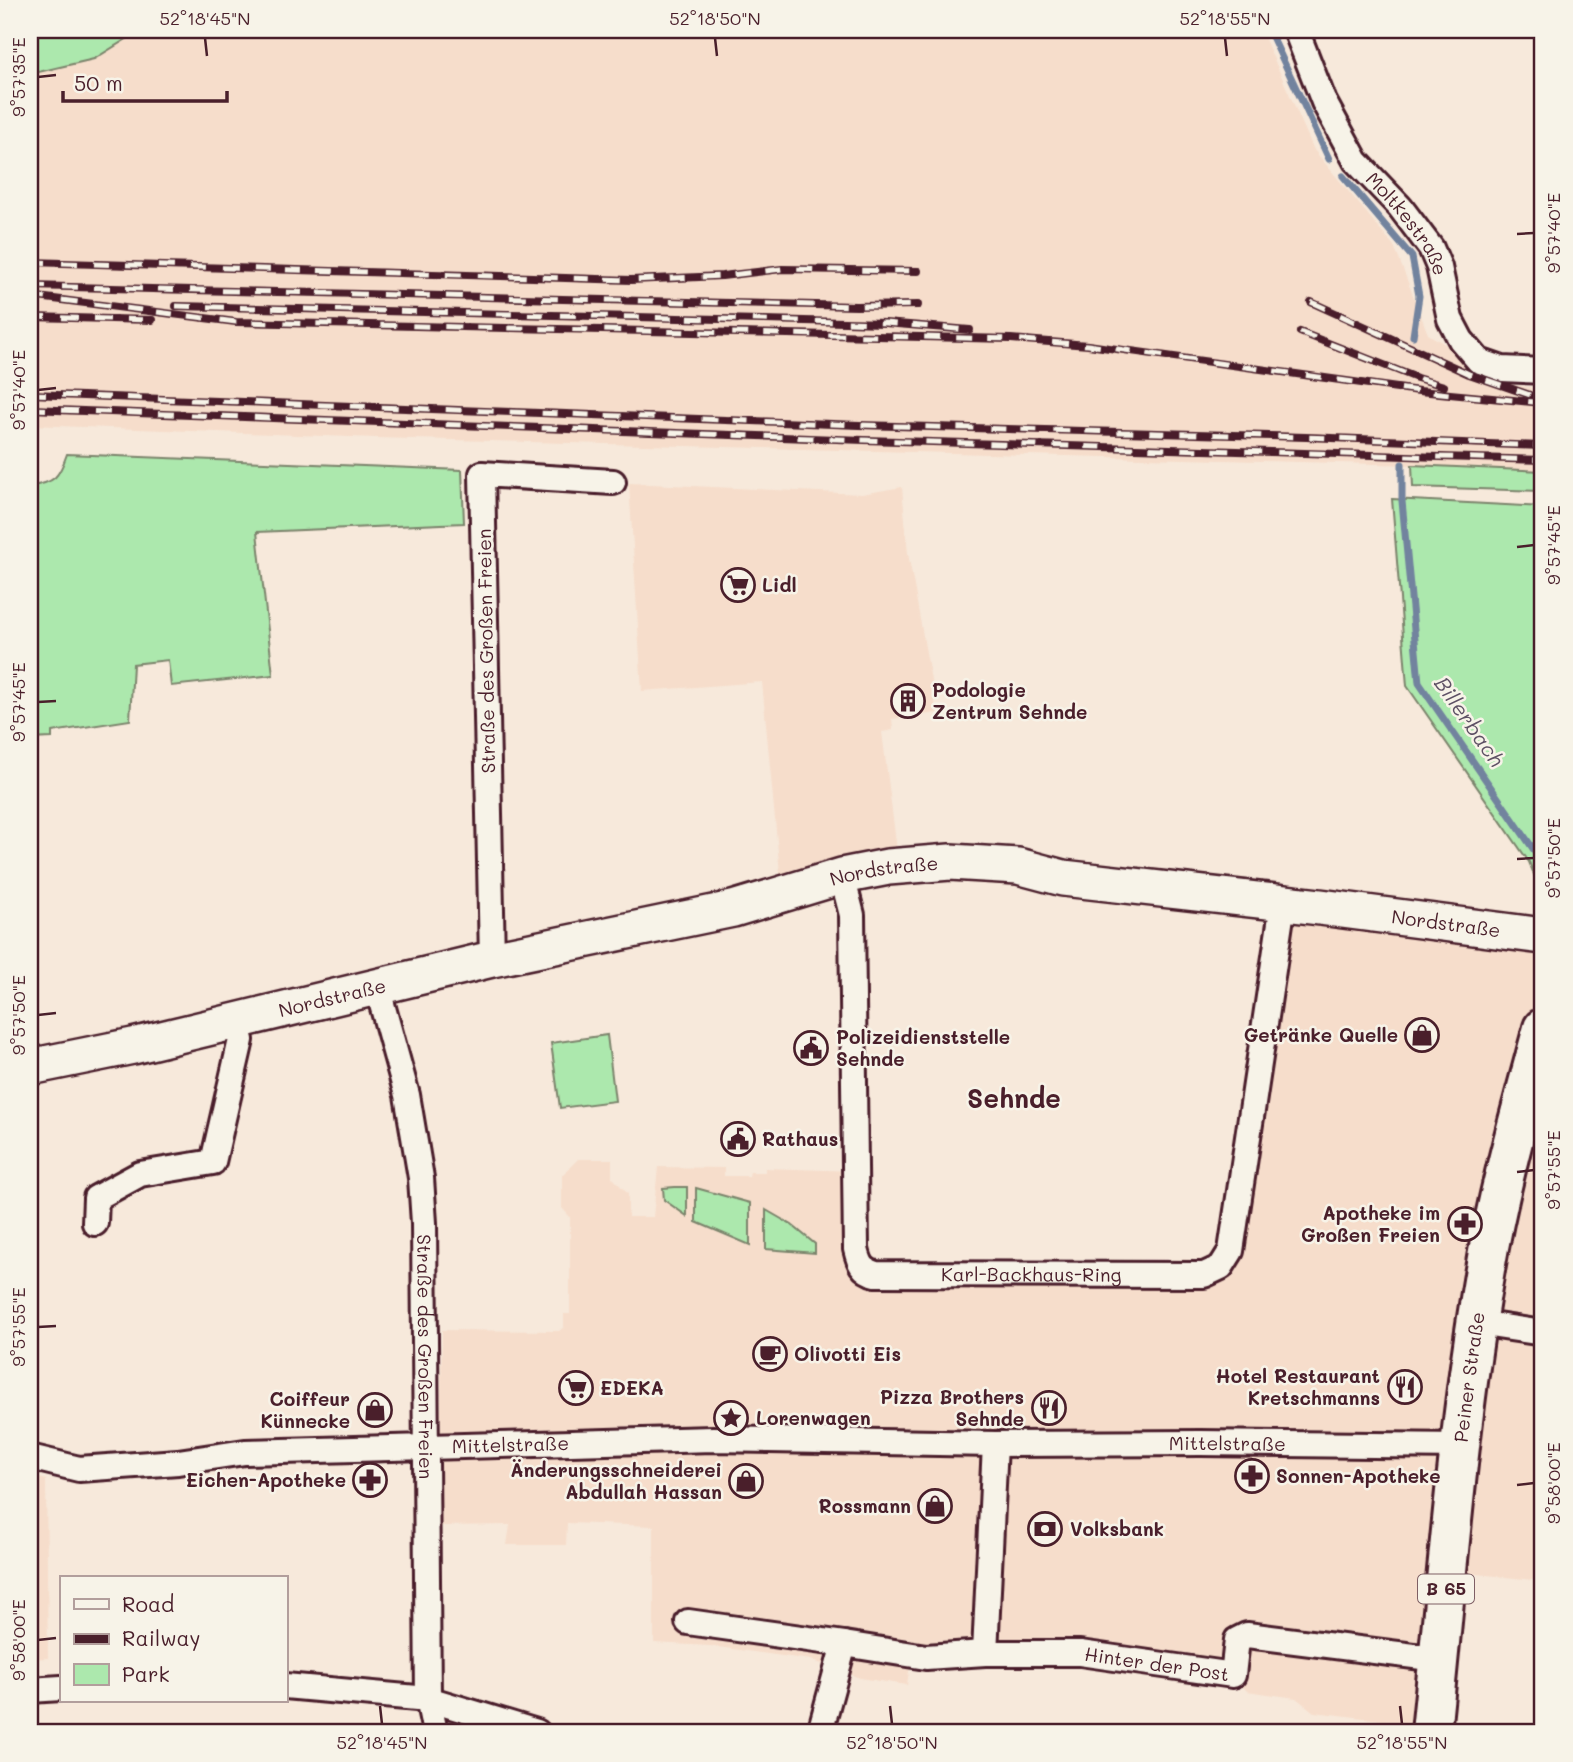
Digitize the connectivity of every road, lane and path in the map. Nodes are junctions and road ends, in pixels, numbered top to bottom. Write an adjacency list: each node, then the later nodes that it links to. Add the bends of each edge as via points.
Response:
1 (1296, 30): 2 (street, Moltkestraße, via 1324,102 1356,162 1400,207 1431,248 1450,319 1461,340 1479,361 1502,369)
2 (1543, 372)
3 (613, 482): 7 (street, Straße des Großen Freien, via 482,474)
4 (842, 876): 5 (main road, Nordstraße, via 888,867 977,863 1018,866 1063,878); 5 (street, Karl-Backhaus-Ring, via 852,915 856,1249 864,1269 876,1274 1204,1275 1221,1267 1231,1251); 7 (main road, Nordstraße, via 733,909)
5 (1283, 903): 6 (main road, Nordstraße)
6 (1543, 936)
7 (492, 959): 8 (main road, Nordstraße)
8 (377, 986): 9 (main road, Nordstraße); 16 (street, Straße des Großen Freien, via 407,1095 421,1178)
9 (236, 1021): 11 (main road, Nordstraße); 12 (street, via 241,1040 213,1161 140,1174 96,1198)
10 (1543, 1028): 13 (main road, Peiner Straße / B 65, via 1507,1162)
11 (30, 1067)
12 (95, 1223)
13 (1477, 1323): 14 (street); 17 (main road, Peiner Straße / B 65)
14 (1543, 1333)
15 (995, 1444): 16 (street, Mittelstraße, via 713,1439); 17 (street, Mittelstraße); 21 (street)
16 (425, 1446): 18 (street, Mittelstraße, via 245,1452 79,1469); 26 (street, Straße des Großen Freien)
17 (1462, 1446): 22 (main road, Peiner Straße / B 65)
18 (30, 1457)
19 (688, 1622): 20 (street, Hinter der Post)
20 (844, 1644): 21 (street, Hinter der Post, via 926,1657); 29 (street)
21 (985, 1653): 22 (street, Hinter der Post, via 1080,1653 1233,1675 1237,1640 1247,1634)
22 (1438, 1660): 30 (main road, Peiner Straße / B 65)
23 (287, 1686): 26 (street)
24 (60, 1688): 25 (street)
25 (30, 1690)
26 (428, 1699): 27 (street, Straße des Großen Freien); 28 (street)
27 (435, 1732)
28 (537, 1732)
29 (820, 1732)
30 (1431, 1732)

